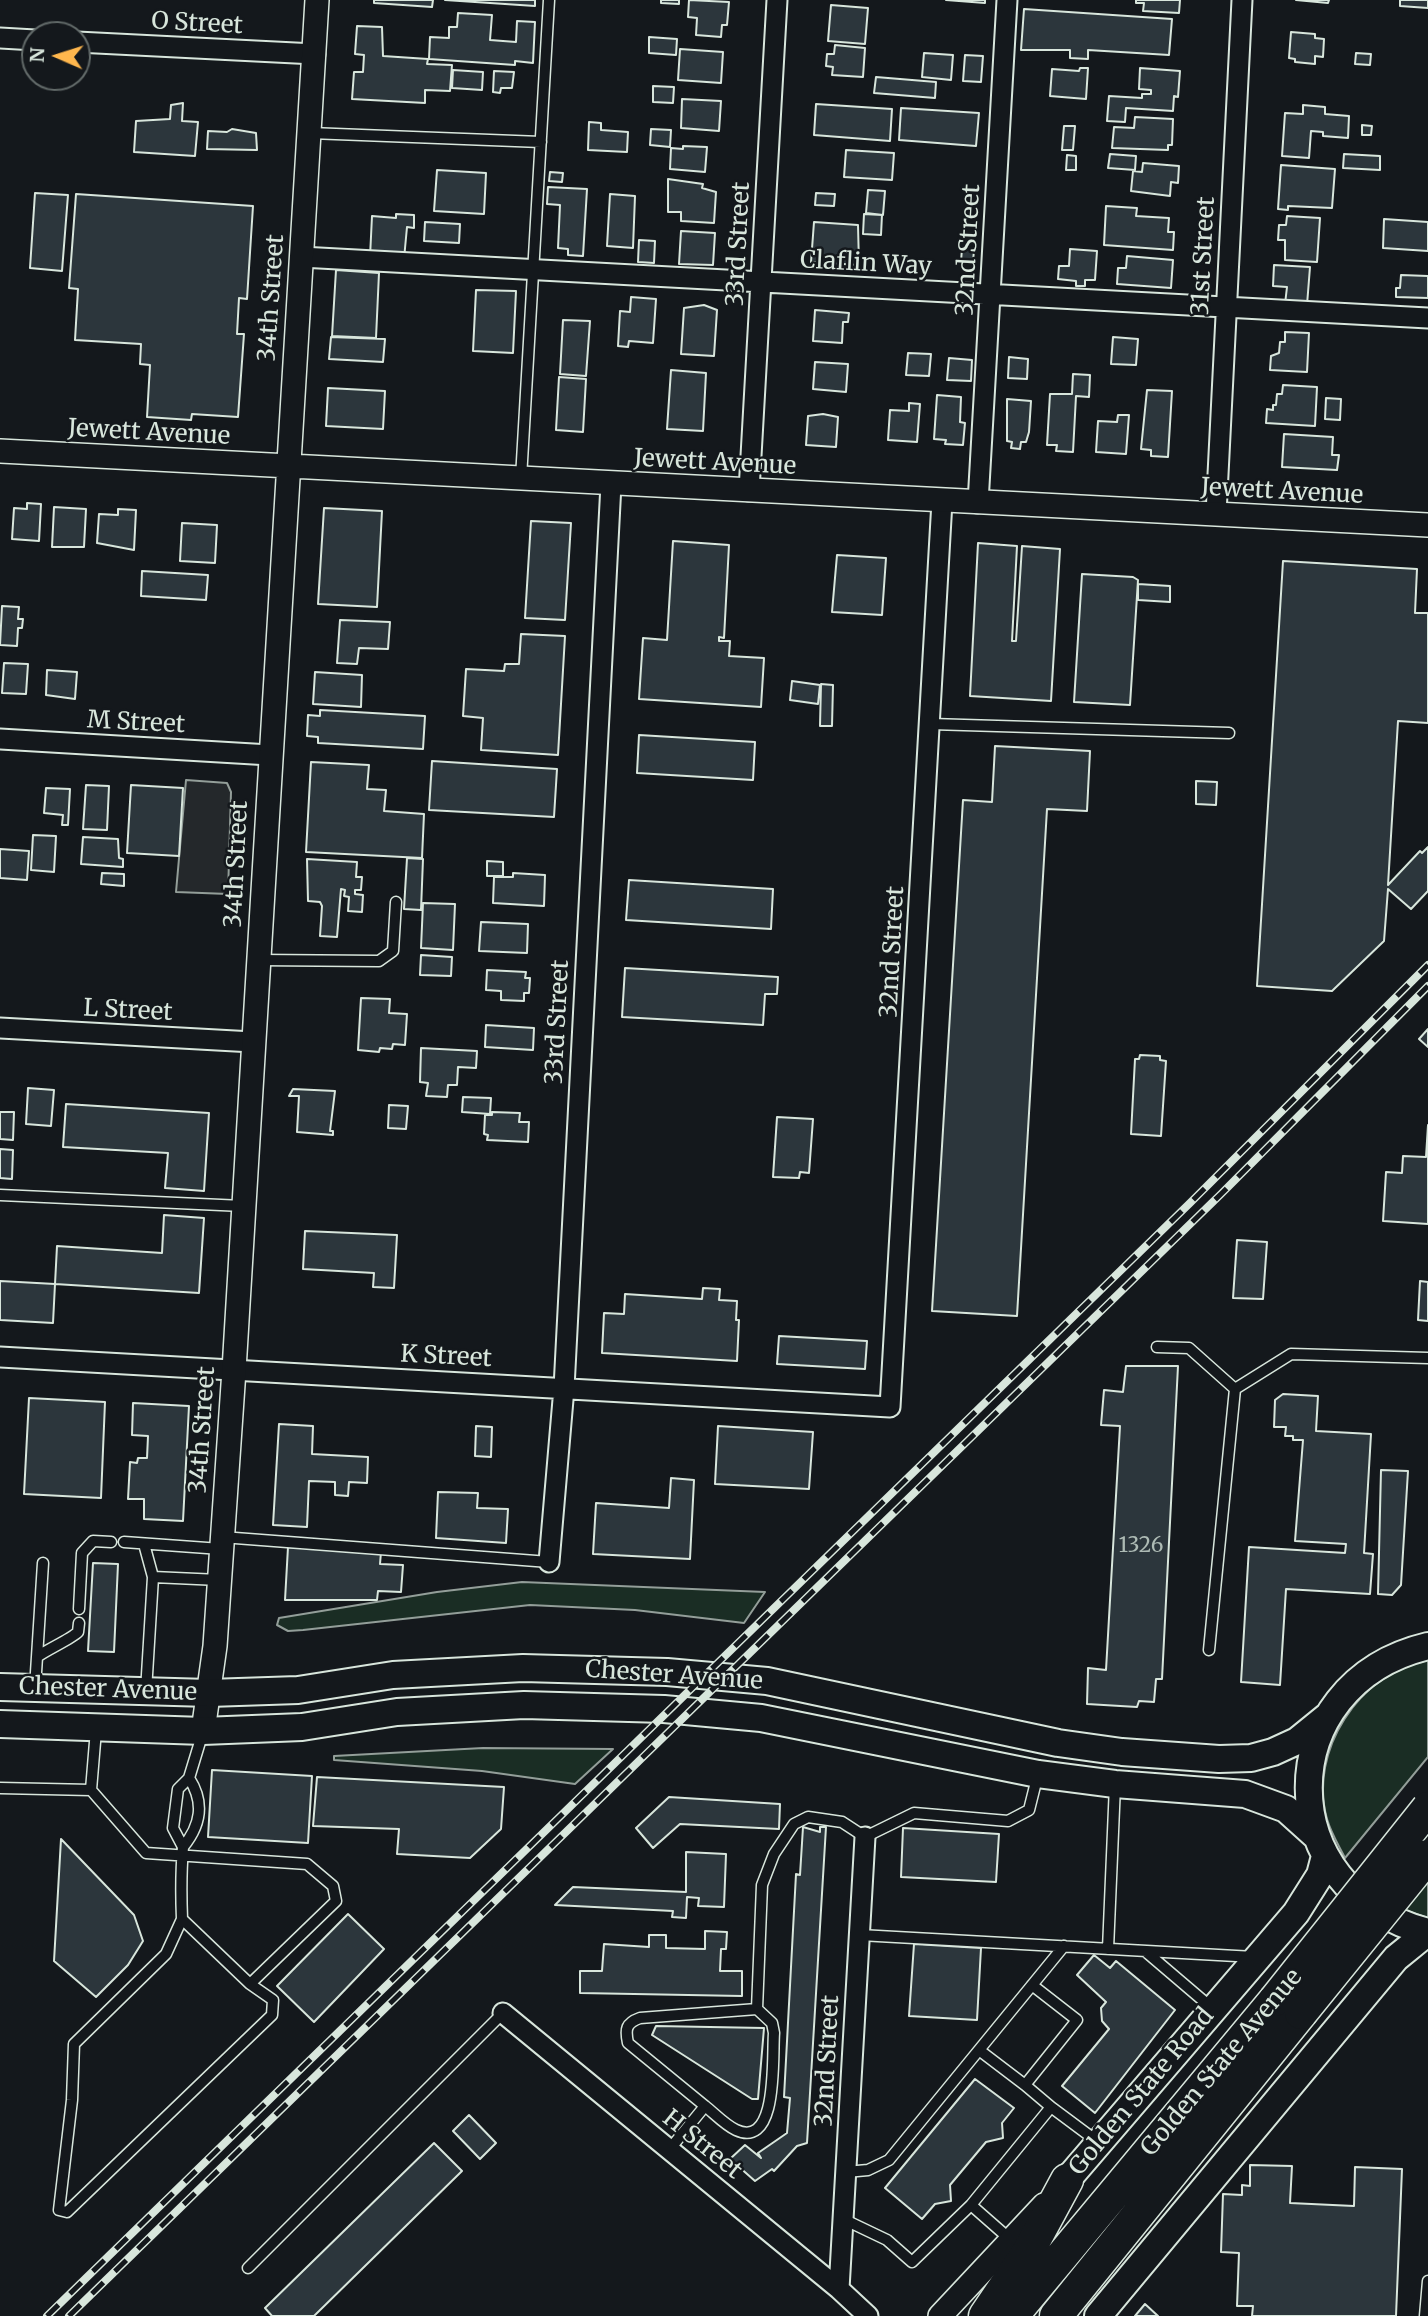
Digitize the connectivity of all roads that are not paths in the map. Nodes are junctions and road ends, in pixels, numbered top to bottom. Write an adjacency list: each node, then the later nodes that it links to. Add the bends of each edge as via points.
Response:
1 (317, 0): 9 (street, 34th Street)
2 (549, 0): 11 (lane)
3 (777, 0): 14 (street, 33rd Street)
4 (1007, 0): 15 (street, 32nd Street)
5 (1242, 0): 16 (street, 31st Street)
6 (0, 38): 7 (street)
7 (21, 39)
8 (91, 43): 9 (street, O Street)
9 (315, 54): 10 (street, 34th Street)
10 (309, 133): 11 (lane); 12 (street, 34th Street)
11 (541, 142): 13 (lane)
12 (301, 257): 13 (street, Claflin Way); 19 (street, 34th Street)
13 (533, 270): 14 (street, Claflin Way); 20 (lane)
14 (761, 283): 15 (street, Claflin Way); 22 (street, 33rd Street)
15 (990, 295): 16 (street, Claflin Way); 24 (street, 32nd Street)
16 (1226, 307): 17 (street, Claflin Way); 25 (street, 31st Street)
17 (1428, 318)
18 (0, 451): 19 (street, Jewett Avenue)
19 (286, 467): 20 (street, Jewett Avenue); 30 (street, 34th Street)
20 (521, 480): 21 (street, Jewett Avenue)
21 (611, 484): 22 (street, Jewett Avenue); 41 (street, 33rd Street)
22 (749, 491): 23 (street, Jewett Avenue)
23 (942, 501): 24 (street, Jewett Avenue); 27 (street, 32nd Street)
24 (978, 503): 25 (street, Jewett Avenue)
25 (1216, 514): 26 (street, Jewett Avenue)
26 (1428, 525)
27 (932, 724): 28 (lane); 43 (street, 32nd Street)
28 (1229, 733)
29 (0, 739): 30 (street, M Street)
30 (270, 755): 32 (street, 34th Street)
31 (396, 902): 32 (lane, via 393,951 379,961)
32 (258, 960): 34 (street, 34th Street)
33 (0, 1028): 34 (street, L Street)
34 (253, 1042): 36 (street, 34th Street)
35 (0, 1195): 36 (lane)
36 (244, 1206): 40 (street, 34th Street)
37 (1157, 1347): 42 (lane, via 1189,1348)
38 (0, 1357): 40 (street, K Street)
39 (1428, 1358): 42 (lane, via 1292,1354)
40 (234, 1370): 41 (street, K Street); 46 (street, 34th Street)
41 (564, 1388): 43 (street, K Street); 48 (street, 33rd Street)
42 (1235, 1389): 55 (lane)
43 (890, 1407)
44 (111, 1542): 52 (lane, via 93,1541 82,1553)
45 (124, 1542): 47 (lane)
46 (222, 1543): 47 (lane); 48 (lane); 51 (street, 34th Street)
47 (144, 1544): 50 (lane)
48 (549, 1562)
49 (43, 1563): 56 (lane)
50 (153, 1577): 51 (lane); 59 (lane)
51 (219, 1580): 60 (street, 34th Street)
52 (79, 1609)
53 (79, 1623): 56 (lane, via 73,1638)
54 (1428, 1646): 61 (main road, via 1380,1663 1343,1695)
55 (1209, 1650)
56 (37, 1657): 58 (lane)
57 (0, 1687): 58 (main road, Chester Avenue)
58 (35, 1688): 59 (main road, Chester Avenue)
59 (146, 1692): 60 (main road, Chester Avenue)
60 (209, 1693): 61 (main road, Chester Avenue, via 298,1690 393,1675 510,1669 667,1672 767,1681 1058,1743 1219,1759 1273,1752 1297,1741); 64 (street, 34th Street)
61 (1329, 1715): 72 (main road, via 1309,1774 1309,1805)
62 (0, 1724): 63 (main road, Chester Avenue)
63 (96, 1728): 64 (main road, Chester Avenue); 69 (lane)
64 (203, 1731): 65 (main road, Chester Avenue, via 302,1727 397,1712 498,1707 664,1709 761,1718); 66 (lane)
65 (1038, 1774): 67 (main road, Chester Avenue); 71 (lane, via 1029,1811 1008,1821 914,1813)
66 (190, 1778): 73 (lane, via 178,1789 173,1828); 73 (lane, via 200,1794 196,1831)
67 (1115, 1784): 72 (main road, Chester Avenue, via 1256,1797 1286,1809); 79 (lane)
68 (0, 1788): 69 (lane)
69 (91, 1790): 73 (lane, via 146,1853)
70 (1428, 1808): 84 (highway, Golden State Avenue, bridge)
71 (865, 1837): 77 (street, 32nd Street); 85 (lane, via 842,1822 808,1817 794,1824 774,1854 762,1885)
72 (1321, 1846): 76 (main road, Chester Avenue, via 1357,1898 1402,1925); 81 (main road, Golden State Road, via 1312,1890)
73 (182, 1852): 75 (lane); 82 (lane, via 307,1864 333,1886 336,1900)
74 (1428, 1856): 84 (highway, Golden State Avenue, bridge)
75 (182, 1919): 82 (lane); 82 (lane, via 166,1954 74,2044 59,2210 66,2212 272,2015 273,2000)
76 (1428, 1932): 107 (main road, via 1396,1958)
77 (860, 1935): 78 (lane); 94 (street, 32nd Street)
78 (1064, 1946): 79 (lane); 83 (lane)
79 (1108, 1949): 80 (lane)
80 (1144, 1951): 81 (lane); 86 (lane)
81 (1258, 1957): 86 (main road, Golden State Road)
82 (250, 1984)
83 (1032, 1985): 88 (lane); 89 (lane, via 1077,2020)
84 (1288, 2006): 105 (highway, Golden State Avenue); 106 (highway, Golden State Avenue)
85 (757, 2009): 90 (lane, via 772,2024 774,2033 768,2116 761,2128 751,2133 737,2131); 90 (lane, via 640,2018 630,2022 625,2031 628,2043)
86 (1213, 2009): 92 (main road, Golden State Road)
87 (503, 2013): 93 (street, H Street); 99 (lane)
88 (979, 2050): 89 (lane); 94 (lane, via 889,2160 868,2170)
89 (1025, 2085): 91 (lane)
90 (705, 2106): 93 (lane)
91 (1051, 2107): 92 (lane); 96 (lane)
92 (1098, 2142): 95 (main road, Golden State Road)
93 (669, 2150): 101 (street, H Street)
94 (846, 2172): 97 (street, 32nd Street)
95 (1067, 2180): 98 (street, Golden State Road); 104 (highway, via 1027,2254)
96 (971, 2205): 97 (lane, via 912,2262 887,2240); 98 (lane)
97 (843, 2219): 101 (street, 32nd Street)
98 (1012, 2241): 103 (street, Golden State Road)
99 (248, 2268)
100 (1428, 2281): 108 (lane)
101 (839, 2289): 102 (street, H Street)
102 (868, 2316)
103 (940, 2316)
104 (985, 2316)
105 (1012, 2316)
106 (1056, 2316)
107 (1098, 2316)
108 (1425, 2316)

